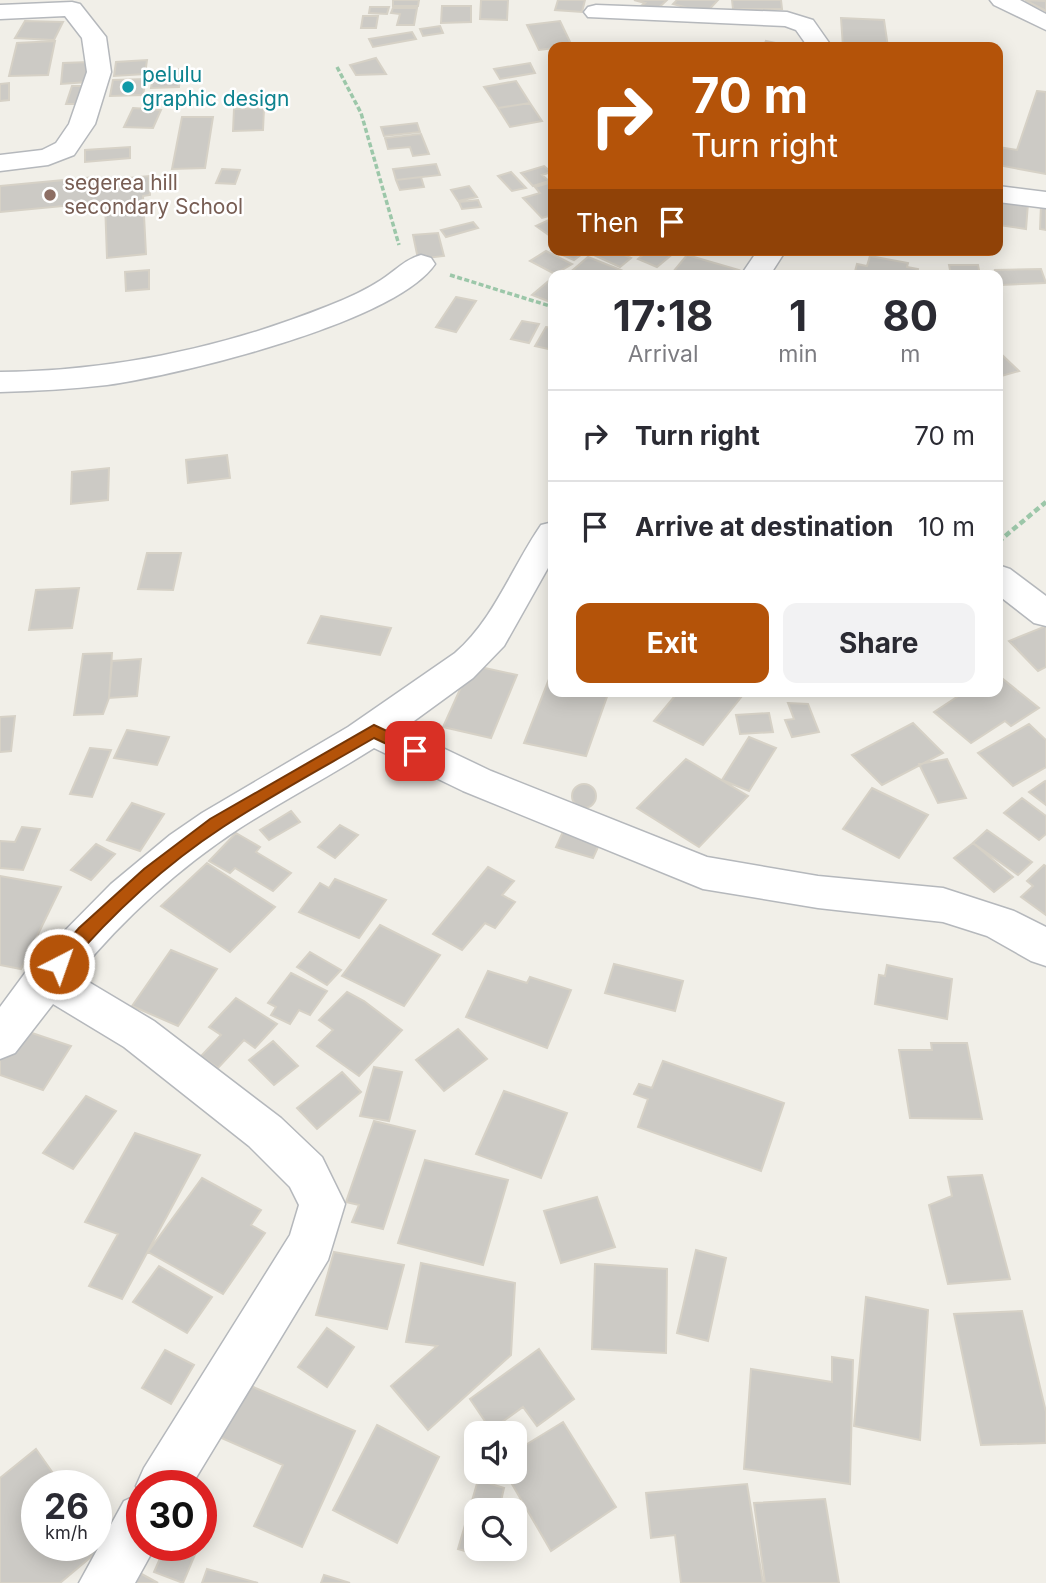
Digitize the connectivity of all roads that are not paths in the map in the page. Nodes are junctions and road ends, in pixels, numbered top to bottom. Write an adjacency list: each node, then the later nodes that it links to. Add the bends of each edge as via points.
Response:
1 (1002, 0): 4 (street)
2 (0, 12): 6 (street, via 72,9 94,37 99,72 82,124 65,149 48,157)
3 (596, 12): 5 (street, via 787,19 805,25)
4 (1046, 23)
5 (817, 42)
6 (0, 163)
7 (1003, 195): 8 (street)
8 (1046, 200)
9 (421, 264): 10 (street, via 376,297 226,351 122,376 56,383)
10 (0, 382)
11 (548, 540): 14 (street, via 481,649)
12 (1003, 581): 13 (street)
13 (1046, 614)
14 (374, 731): 15 (street, via 477,781 703,873 818,892 943,905 1000,923); 16 (street, via 216,824 122,899)
15 (1046, 949)
16 (46, 978): 17 (street); 18 (street, via 139,1034 265,1132 306,1172 322,1204 311,1244)
17 (0, 1040)
18 (172, 1470)
19 (126, 1547): 20 (street)
20 (106, 1583)

